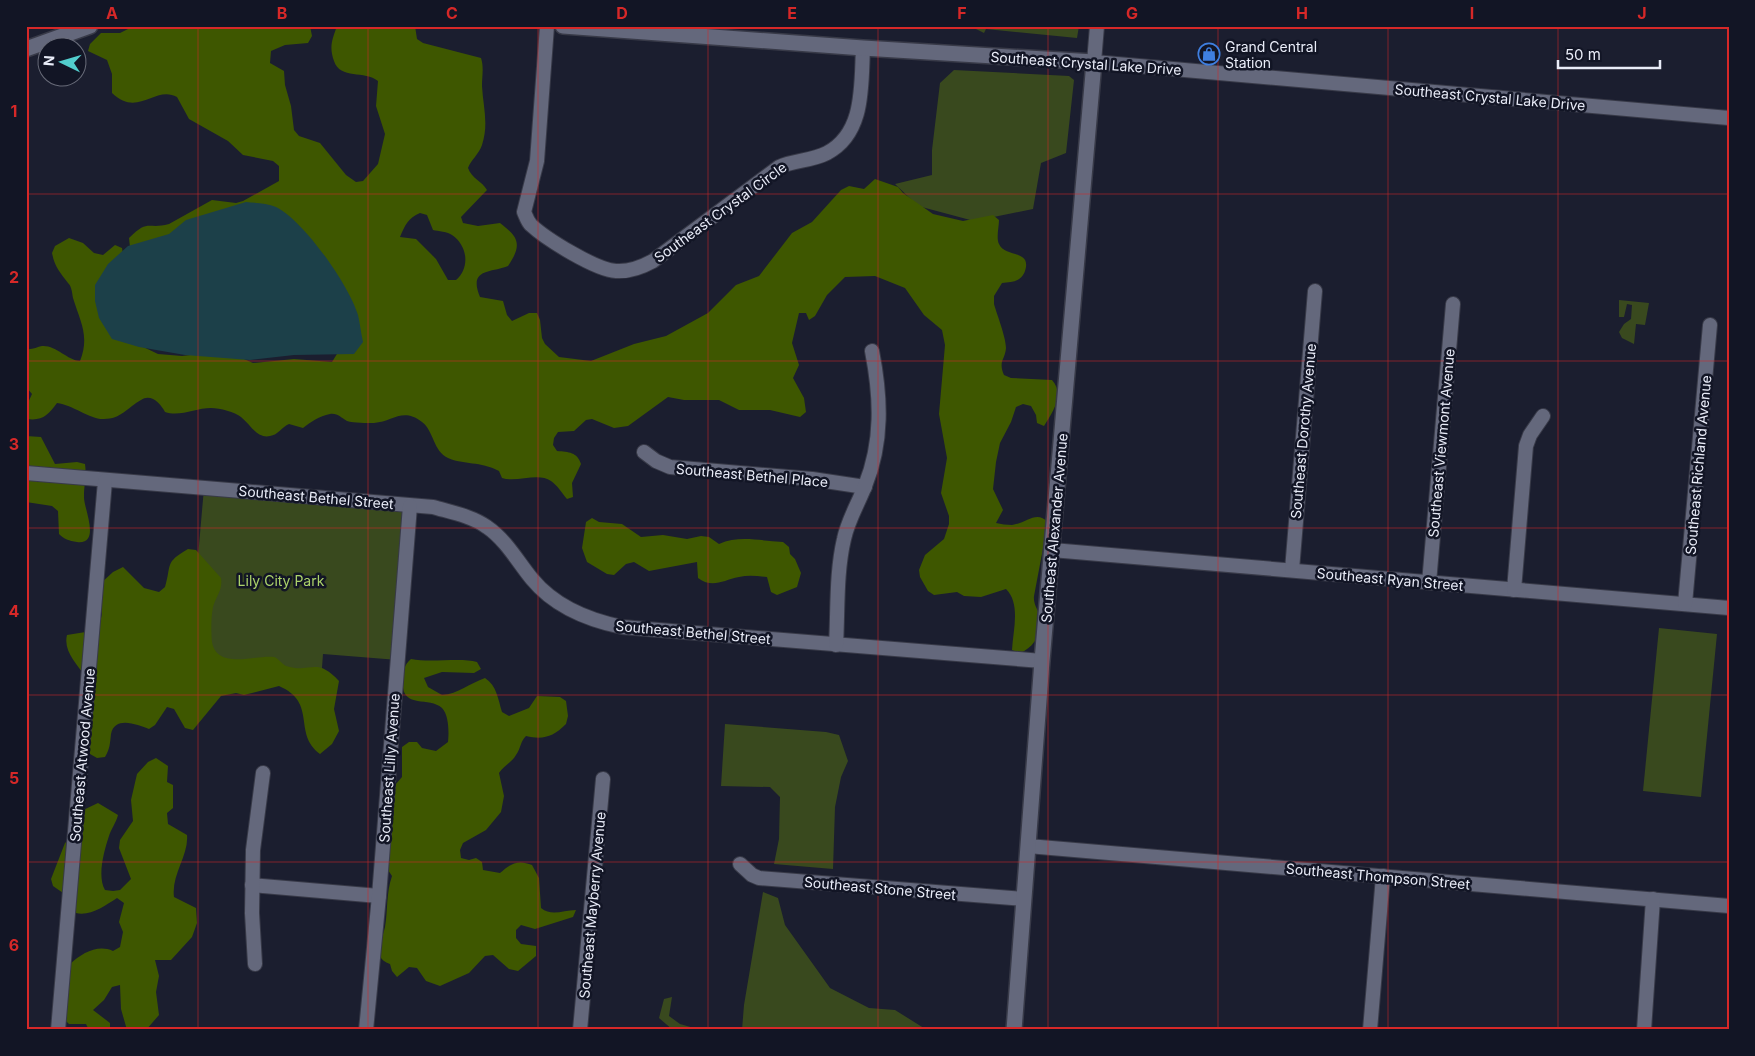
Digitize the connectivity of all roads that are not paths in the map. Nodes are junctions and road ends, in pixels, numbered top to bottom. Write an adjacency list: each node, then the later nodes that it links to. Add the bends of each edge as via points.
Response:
1 (90, 26): 6 (street)
2 (547, 26): 5 (street, Southeast Crystal Circle, via 537,161 524,212 532,226 591,264 614,271 641,267 653,261 778,168 826,153 840,144 849,134 856,117)
3 (563, 26): 5 (street, Southeast Crystal Lake Drive)
4 (1097, 26): 7 (street, Southeast Alexander Avenue)
5 (863, 48): 7 (street, Southeast Crystal Lake Drive)
6 (26, 49)
7 (1094, 62): 8 (street, Southeast Crystal Lake Drive); 19 (street, Southeast Alexander Avenue)
8 (1729, 118)
9 (1315, 292): 20 (street, Southeast Dorothy Avenue)
10 (1453, 304): 21 (street, Southeast Viewmont Avenue)
11 (1710, 325): 23 (street, Southeast Richland Avenue)
12 (872, 352): 17 (street, via 879,383 879,431)
13 (1543, 416): 22 (street, via 1526,446)
14 (644, 452): 17 (street, Southeast Bethel Place, via 670,467 812,479)
15 (26, 473): 16 (street, Southeast Bethel Street)
16 (105, 481): 18 (street, Southeast Bethel Street); 38 (street, Southeast Atwood Avenue)
17 (865, 487): 25 (street, via 852,512 842,546)
18 (410, 506): 25 (street, Southeast Bethel Street, via 432,507 487,526 544,591 587,618 622,627); 33 (street, Southeast Lilly Avenue)
19 (1052, 550): 20 (street, Southeast Ryan Street); 26 (street, Southeast Alexander Avenue)
20 (1292, 570): 21 (street, Southeast Ryan Street)
21 (1429, 583): 22 (street, Southeast Ryan Street)
22 (1514, 590): 23 (street, Southeast Ryan Street)
23 (1685, 604): 24 (street, Southeast Ryan Street)
24 (1729, 608)
25 (836, 645): 26 (street, Southeast Bethel Street)
26 (1042, 661): 29 (street, Southeast Alexander Avenue)
27 (263, 773): 32 (street)
28 (603, 779): 40 (street, Southeast Mayberry Avenue)
29 (1028, 846): 31 (street, Southeast Thompson Street); 34 (street, Southeast Alexander Avenue)
30 (740, 864): 34 (street, Southeast Stone Street, via 759,878)
31 (1383, 876): 35 (street, Southeast Thompson Street); 42 (street)
32 (252, 885): 33 (street); 37 (street)
33 (379, 896): 39 (street, Southeast Lilly Avenue)
34 (1024, 899): 41 (street, Southeast Alexander Avenue)
35 (1653, 899): 36 (street, Southeast Thompson Street); 43 (street)
36 (1729, 906)
37 (255, 964)
38 (58, 1030)
39 (366, 1030)
40 (580, 1030)
41 (1014, 1030)
42 (1370, 1030)
43 (1644, 1030)

